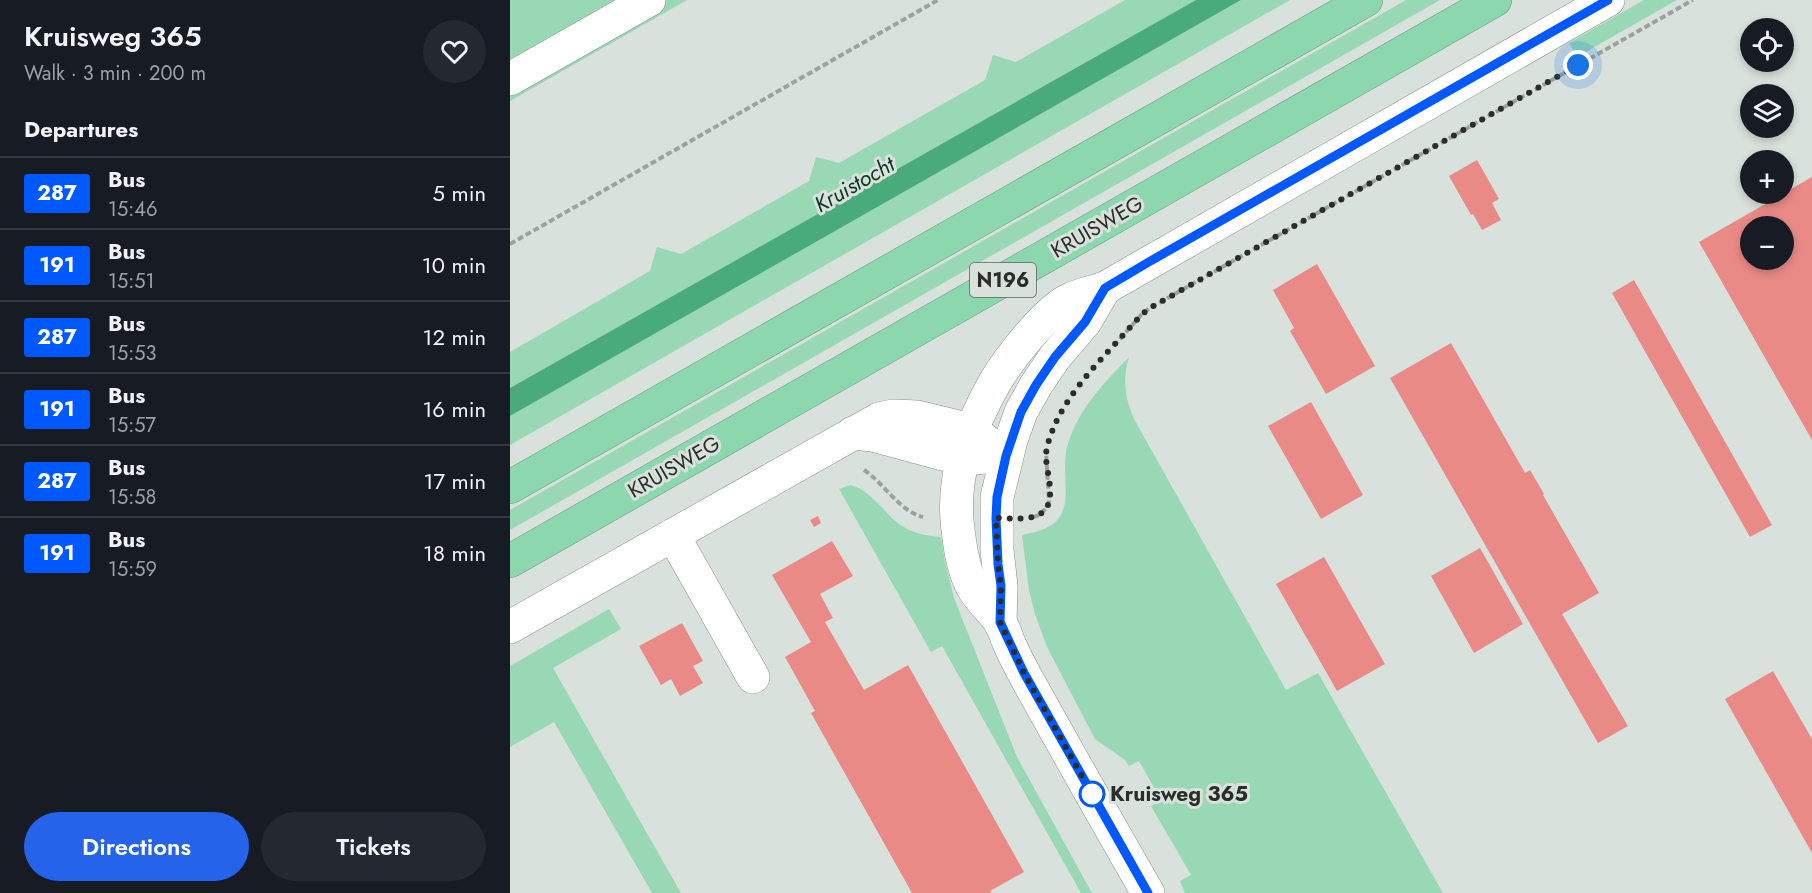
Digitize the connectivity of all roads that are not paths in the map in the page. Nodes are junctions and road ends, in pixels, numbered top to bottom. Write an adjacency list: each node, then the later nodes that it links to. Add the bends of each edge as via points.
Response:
1 (649, 0): 5 (street)
2 (1366, 0): 9 (highway)
3 (1495, 0): 11 (highway, KRUISWEG / N196)
4 (1608, 0): 6 (street)
5 (510, 79)
6 (1105, 288): 7 (street, via 1068,299 1038,326 1001,372); 8 (street, via 1085,322 1036,385 1021,412)
7 (967, 444): 8 (street); 10 (street, via 925,418 879,419); 12 (street, via 958,489 957,518 963,556 972,588)
8 (1006, 456): 12 (street, via 996,518)
9 (510, 487)
10 (673, 535): 13 (street); 14 (street)
11 (510, 561)
12 (1000, 622): 15 (street, via 1024,673)
13 (510, 627)
14 (753, 677)
15 (1148, 893)

